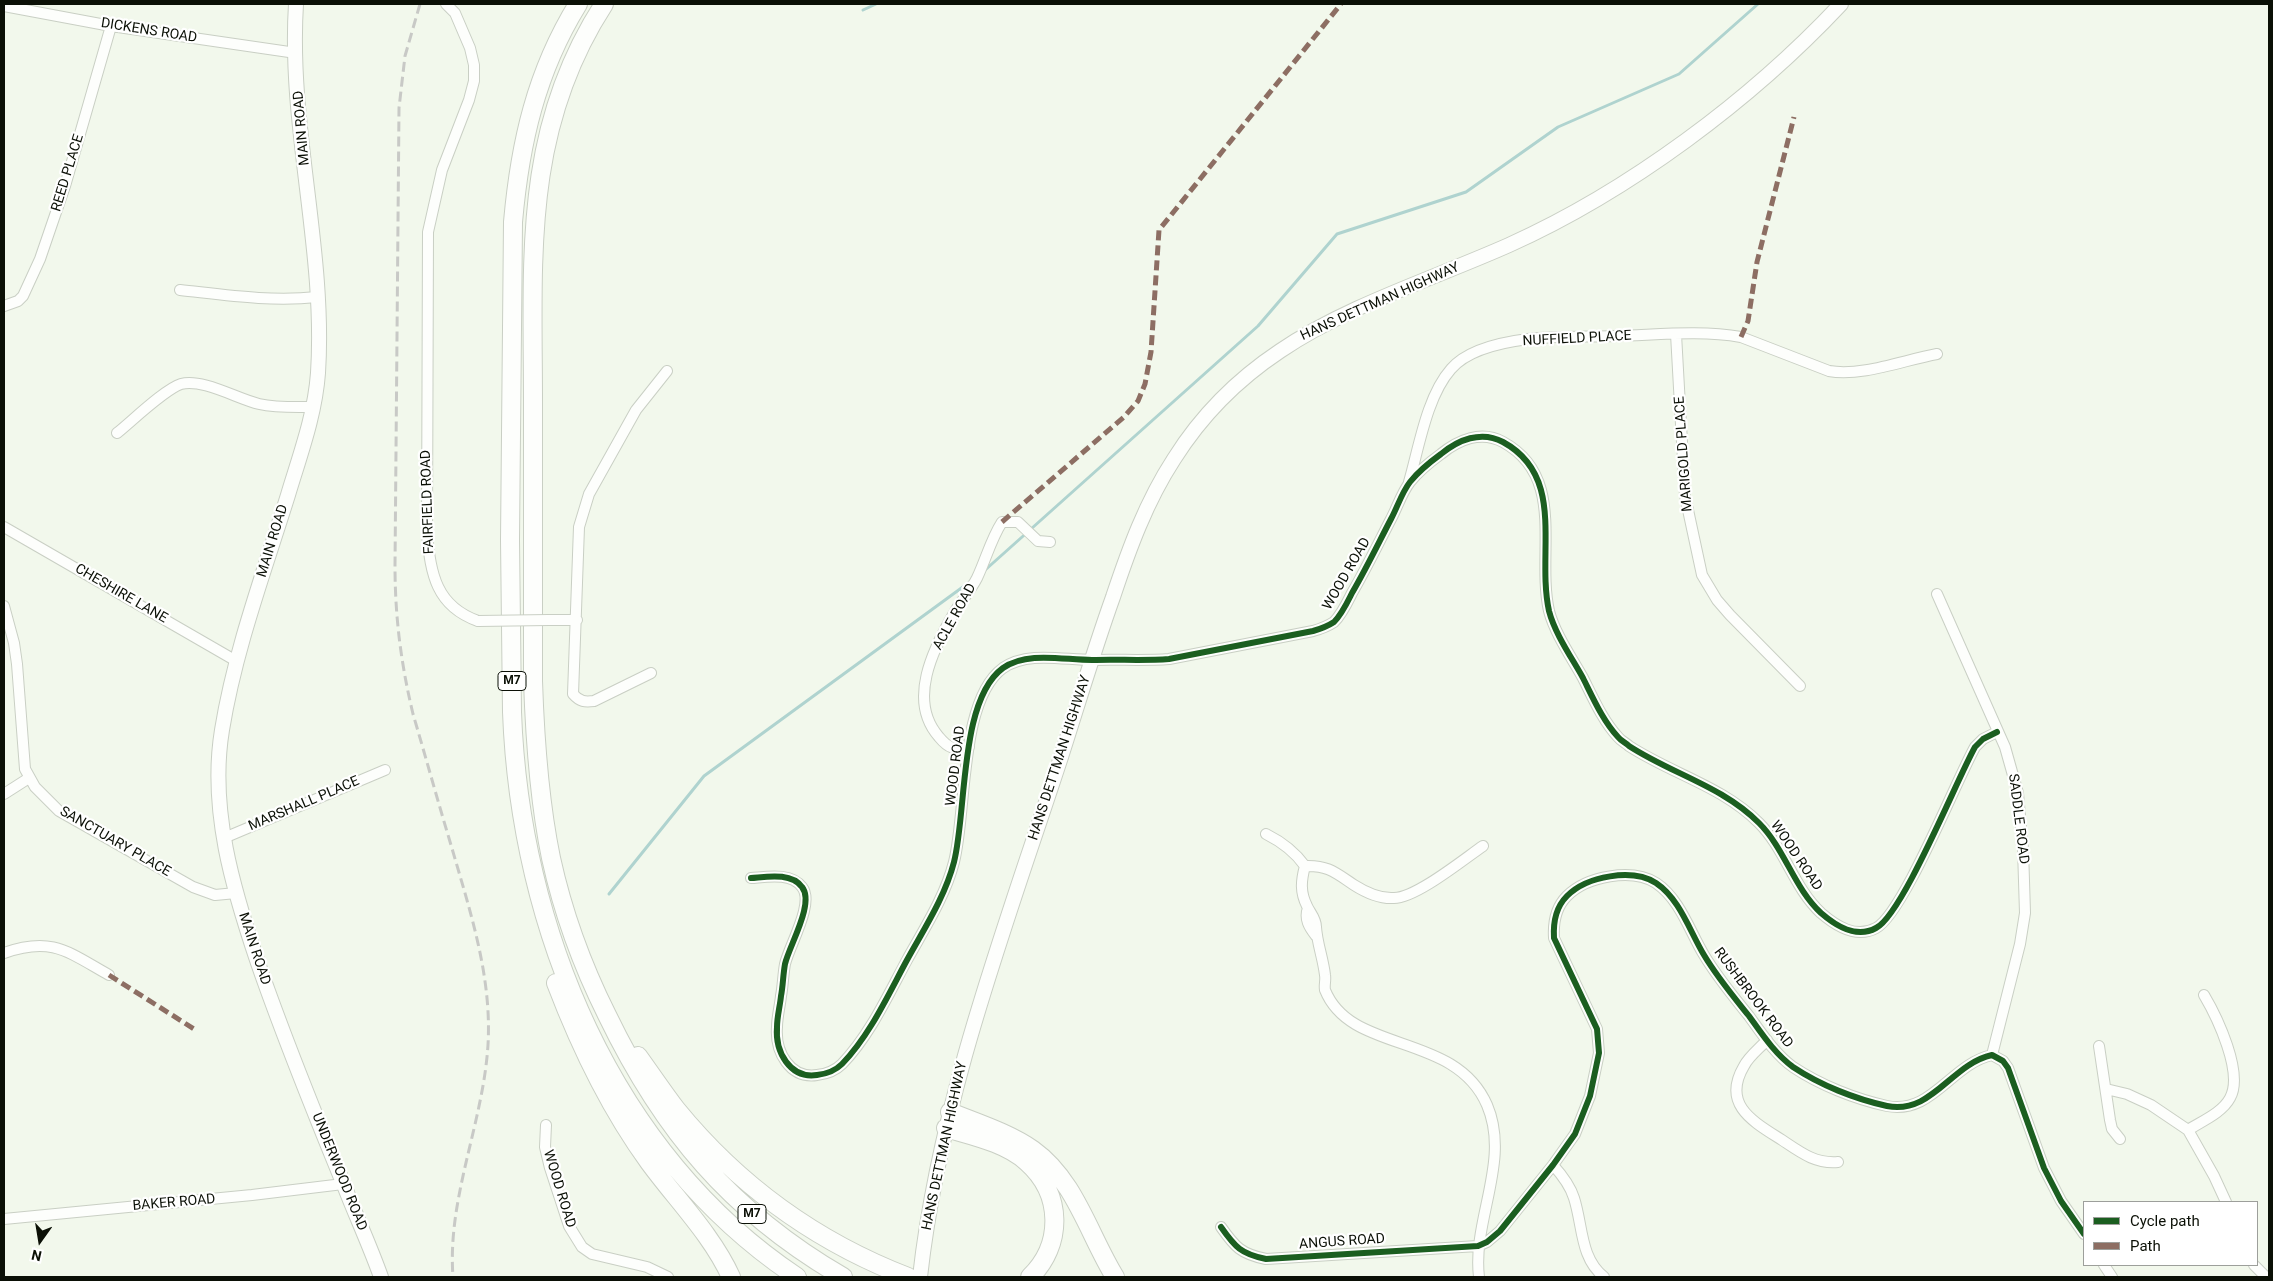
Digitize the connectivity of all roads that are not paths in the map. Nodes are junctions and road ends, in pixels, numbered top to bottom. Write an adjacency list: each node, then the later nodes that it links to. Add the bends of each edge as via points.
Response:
1 (296, 4): 8 (street, MAIN ROAD)
2 (446, 4): 22 (street, FAIRFIELD ROAD, bridge, via 455,13 470,48 474,80 442,170 428,232 427,535 432,570 440,592 458,612 478,621)
3 (578, 4): 37 (highway, M7, via 554,46 534,100 524,134 513,222 512,719 523,820)
4 (604, 4): 41 (highway, M7, via 569,70 548,131 541,165 534,241 535,743 551,858)
5 (1841, 4): 23 (street, HANS DETTMAN HIGHWAY, via 1736,102 1645,169 1513,243 1313,331 1240,382 1189,437 1157,488 1135,534)
6 (4, 6): 7 (street, DICKENS ROAD)
7 (111, 26): 8 (street, DICKENS ROAD); 11 (street, REED PLACE, via 40,260 23,296)
8 (296, 53): 10 (street, MAIN ROAD)
9 (180, 290): 10 (street, via 267,299)
10 (317, 298): 15 (street, MAIN ROAD, via 318,378)
11 (4, 306)
12 (1676, 334): 13 (street, NUFFIELD PLACE, via 1741,337 1840,373); 17 (street, NUFFIELD PLACE, via 1528,340 1498,346 1462,359 1451,369 1436,394); 26 (street, MARIGOLD PLACE, via 1685,496 1702,575 1730,615)
13 (1937, 354)
14 (667, 372): 22 (street, via 636,410 589,494 579,527)
15 (313, 407): 16 (street, via 258,404 206,386 184,383 171,389); 24 (street, MAIN ROAD)
16 (117, 433)
17 (1409, 483): 23 (street, WOOD ROAD, via 1369,564 1332,623 1313,631 1195,655 1148,661); 27 (street, WOOD ROAD, via 1438,456 1463,439 1480,436 1498,439 1525,456 1541,486 1550,612 1608,724 1618,738 1642,754 1728,796 1773,839 1819,911 1844,929 1864,932 1886,921 1909,884 1975,747)
18 (4, 527): 24 (street, CHESHIRE LANE)
19 (1050, 542): 28 (street, ACLE ROAD, via 1038,541 1018,522 1002,522 977,577 941,636 929,666 924,686 928,718 934,731 953,749)
20 (1937, 594): 27 (street, SADDLE ROAD)
21 (4, 606): 30 (street, SANCTUARY PLACE, via 14,643 22,750)
22 (577, 620): 25 (street, via 572,684 573,694 578,700 594,701)
23 (1092, 660): 28 (street, WOOD ROAD, via 1032,658 1004,668 993,677 979,702); 48 (street, HANS DETTMAN HIGHWAY, via 973,1027)
24 (238, 662): 33 (street, MAIN ROAD, via 226,708 219,757 218,785)
25 (651, 673)
26 (1800, 686)
27 (1997, 732): 45 (street, SADDLE ROAD, via 2009,758 2018,793 2025,895 2020,944)
28 (969, 747): 36 (street, WOOD ROAD, via 958,847 937,906 862,1039 841,1065 829,1072 816,1076 801,1074 784,1059 778,1043 785,965 804,912 805,892 794,880)
29 (385, 770): 33 (street, MARSHALL PLACE)
30 (29, 778): 31 (street); 38 (street, SANCTUARY PLACE, via 59,811 193,887 215,894)
31 (4, 794)
32 (1266, 834): 35 (street, via 1298,856)
33 (224, 838): 38 (street, MAIN ROAD)
34 (1484, 846): 35 (street, via 1414,892 1394,898 1378,896 1320,866)
35 (1305, 866): 59 (street, via 1301,892 1308,908 1306,919 1316,936 1325,988 1332,1001 1345,1016 1360,1026 1422,1050 1461,1070 1476,1085 1487,1106 1492,1124 1494,1172)
36 (750, 878)
37 (537, 888): 64 (highway, via 548,959 584,1052 628,1131 721,1258); 65 (highway, M7, via 557,953 592,1037 646,1131 714,1212)
38 (236, 893): 46 (street, MAIN ROAD)
39 (4, 953): 40 (street, via 44,944 69,952)
40 (109, 975)
41 (588, 978): 66 (highway, M7, via 632,1067 676,1133 702,1164 735,1198 783,1239); 67 (highway, via 676,1108 723,1159 774,1204 826,1239)
42 (2204, 995): 50 (street, via 2225,1039 2234,1082 2231,1097 2221,1110)
43 (1767, 1040): 45 (street, RUSHBROOK ROAD, via 1780,1056 1811,1078 1888,1106 1914,1105 1938,1090 1973,1060); 52 (street, via 1745,1065 1740,1076 1737,1093 1743,1112 1808,1158 1818,1162); 53 (street, RUSHBROOK ROAD, via 1716,974 1675,904 1656,884 1623,875 1578,888 1567,896 1556,913 1554,938 1597,1029 1599,1053 1590,1096 1580,1123)
44 (2099, 1046): 47 (street)
45 (1992, 1055): 58 (street, via 2008,1068 2044,1168 2061,1201)
46 (296, 1066): 54 (street, UNDERWOOD ROAD)
47 (2106, 1089): 50 (street, via 2151,1105); 51 (street, via 2112,1129)
48 (948, 1120): 68 (street, HANS DETTMAN HIGHWAY); 69 (highway, via 1004,1148 1026,1162 1043,1179 1056,1222 1045,1259); 70 (highway, via 1011,1138 1033,1150 1053,1168 1085,1218)
49 (546, 1125): 63 (street, WOOD ROAD, via 550,1168 569,1226 582,1247 592,1254 647,1267)
50 (2188, 1130): 55 (street)
51 (2120, 1139)
52 (1838, 1162)
53 (1553, 1165): 59 (street, RUSHBROOK ROAD, via 1500,1230 1488,1242); 72 (street, via 1568,1184 1574,1199 1590,1262)
54 (343, 1184): 56 (street, BAKER ROAD, via 252,1196); 62 (street, UNDERWOOD ROAD)
55 (2226, 1201)
56 (4, 1219)
57 (1221, 1227): 59 (street, ANGUS ROAD, via 1242,1252 1266,1259)
58 (2083, 1233)
59 (1478, 1246): 71 (street)
60 (2105, 1266): 73 (street)
61 (2255, 1266): 74 (street)
62 (381, 1277)
63 (668, 1277)
64 (731, 1277)
65 (798, 1277)
66 (843, 1277)
67 (908, 1277)
68 (920, 1277)
69 (1030, 1277)
70 (1115, 1277)
71 (1479, 1277)
72 (1604, 1277)
73 (2112, 1277)
74 (2266, 1277)

